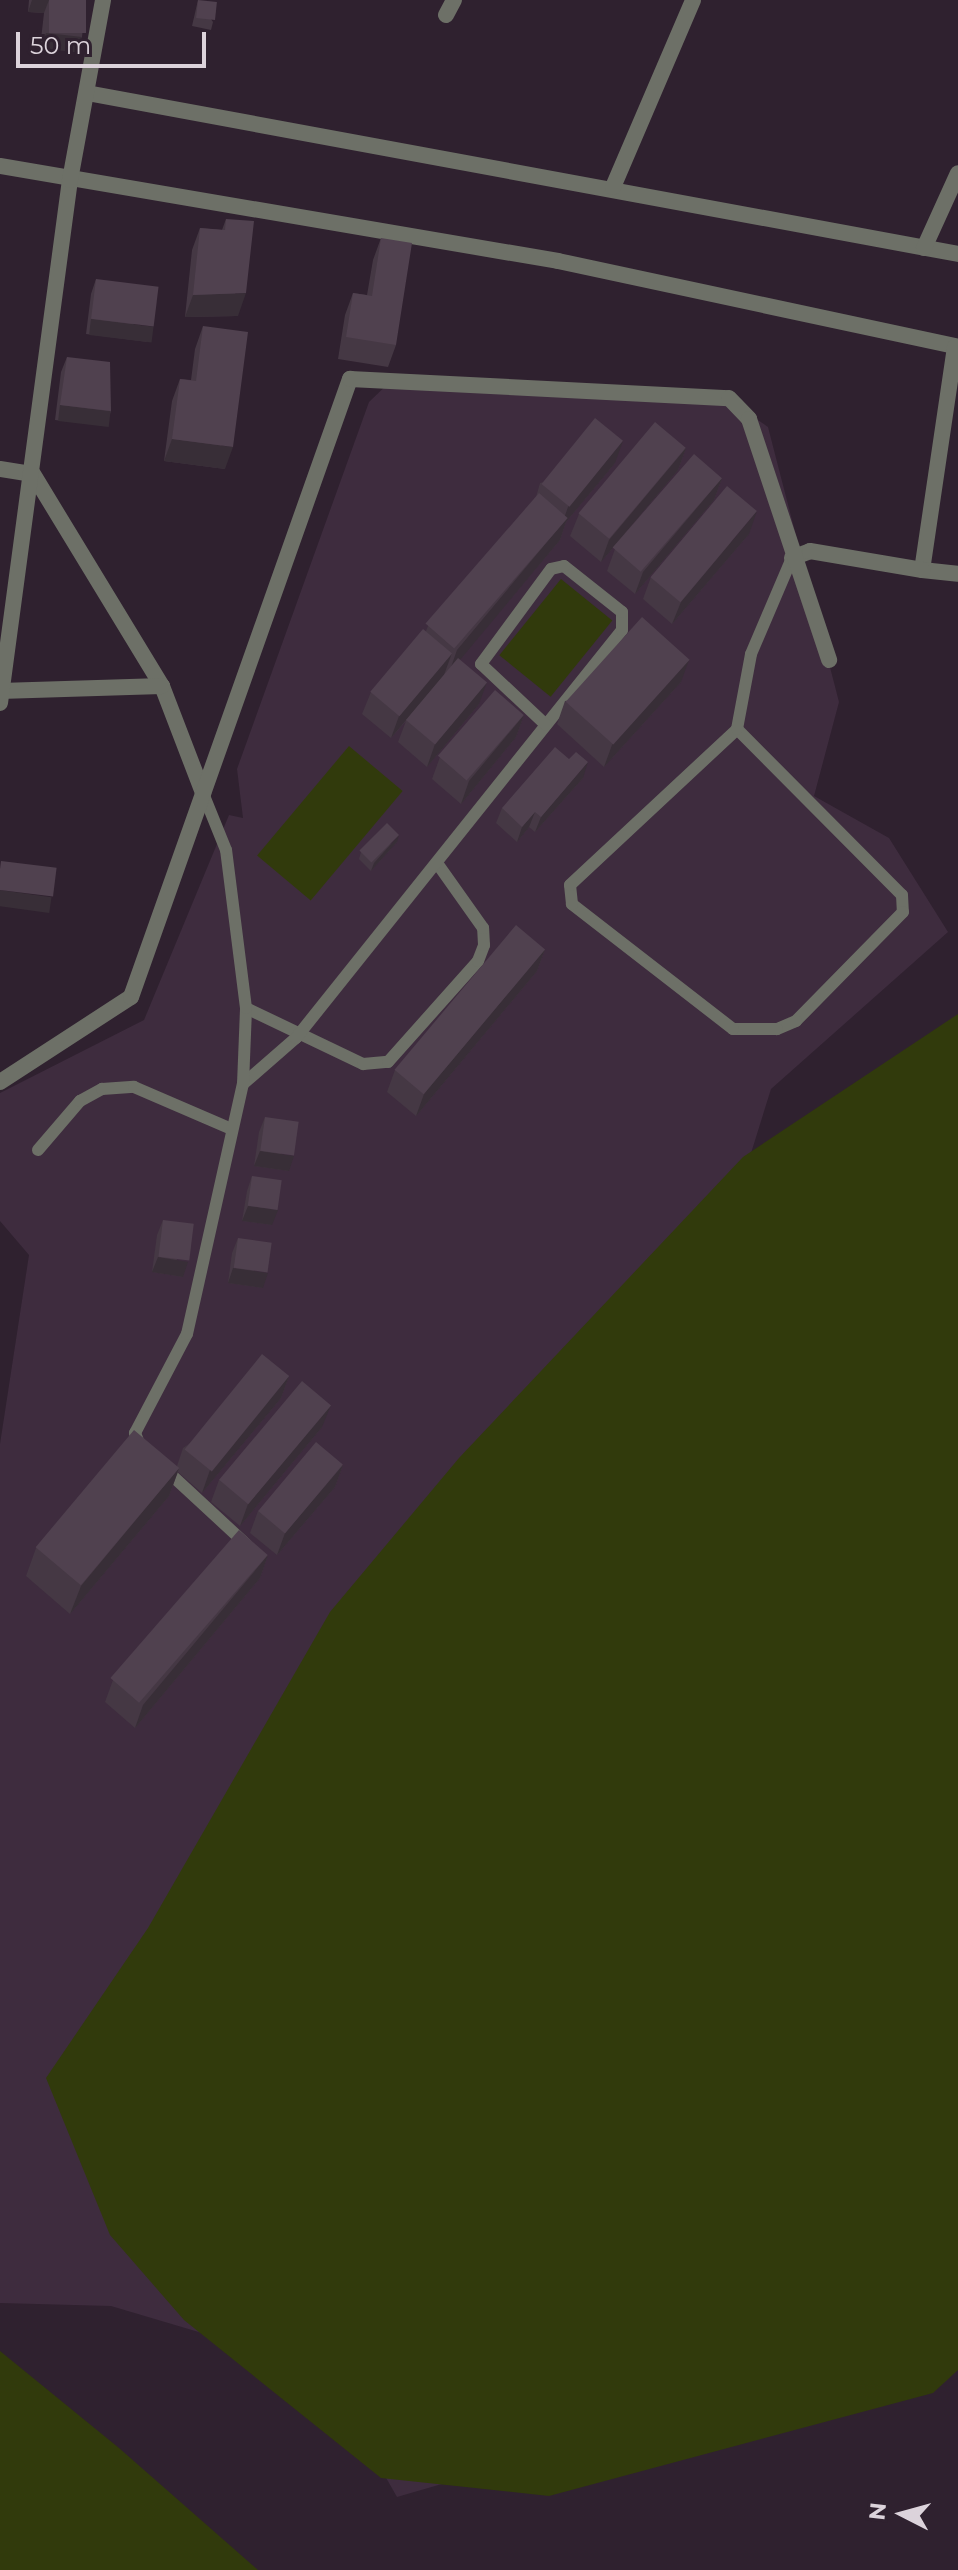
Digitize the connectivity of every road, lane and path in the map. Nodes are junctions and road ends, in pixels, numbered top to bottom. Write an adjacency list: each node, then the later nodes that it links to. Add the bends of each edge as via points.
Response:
1 (103, 0): 3 (street)
2 (693, 0): 7 (street)
3 (87, 93): 6 (street); 7 (street)
4 (0, 166): 6 (street)
5 (958, 173): 8 (street)
6 (70, 180): 10 (street, via 558,261); 12 (street)
7 (613, 187): 8 (street)
8 (924, 248): 9 (street)
9 (958, 254)
10 (956, 347): 14 (street)
11 (0, 469): 12 (street)
12 (33, 474): 17 (street); 18 (street)
13 (792, 558): 14 (street, via 810,551); 16 (street); 20 (lane, via 751,654); 21 (street, via 749,419 729,398 350,379)
14 (922, 570): 15 (street)
15 (958, 574)
16 (829, 660)
17 (162, 686): 18 (street); 21 (street)
18 (0, 695)
19 (546, 725): 19 (lane, via 626,620 564,566 551,569 481,664); 22 (lane)
20 (737, 729): 20 (lane, via 902,895 903,912 796,1021 777,1029 733,1029 572,904 576,873)
21 (203, 793): 23 (lane, via 226,850); 25 (street, via 131,997)
22 (437, 863): 24 (lane); 24 (lane, via 483,928 478,961 388,1062 363,1064)
23 (246, 1008): 24 (lane); 26 (lane)
24 (296, 1038): 26 (lane)
25 (0, 1082)
26 (243, 1084): 27 (lane)
27 (229, 1128): 28 (lane, via 134,1087 102,1089 80,1101); 29 (lane, via 187,1334 135,1433 137,1443)
28 (38, 1150)
29 (254, 1552)

